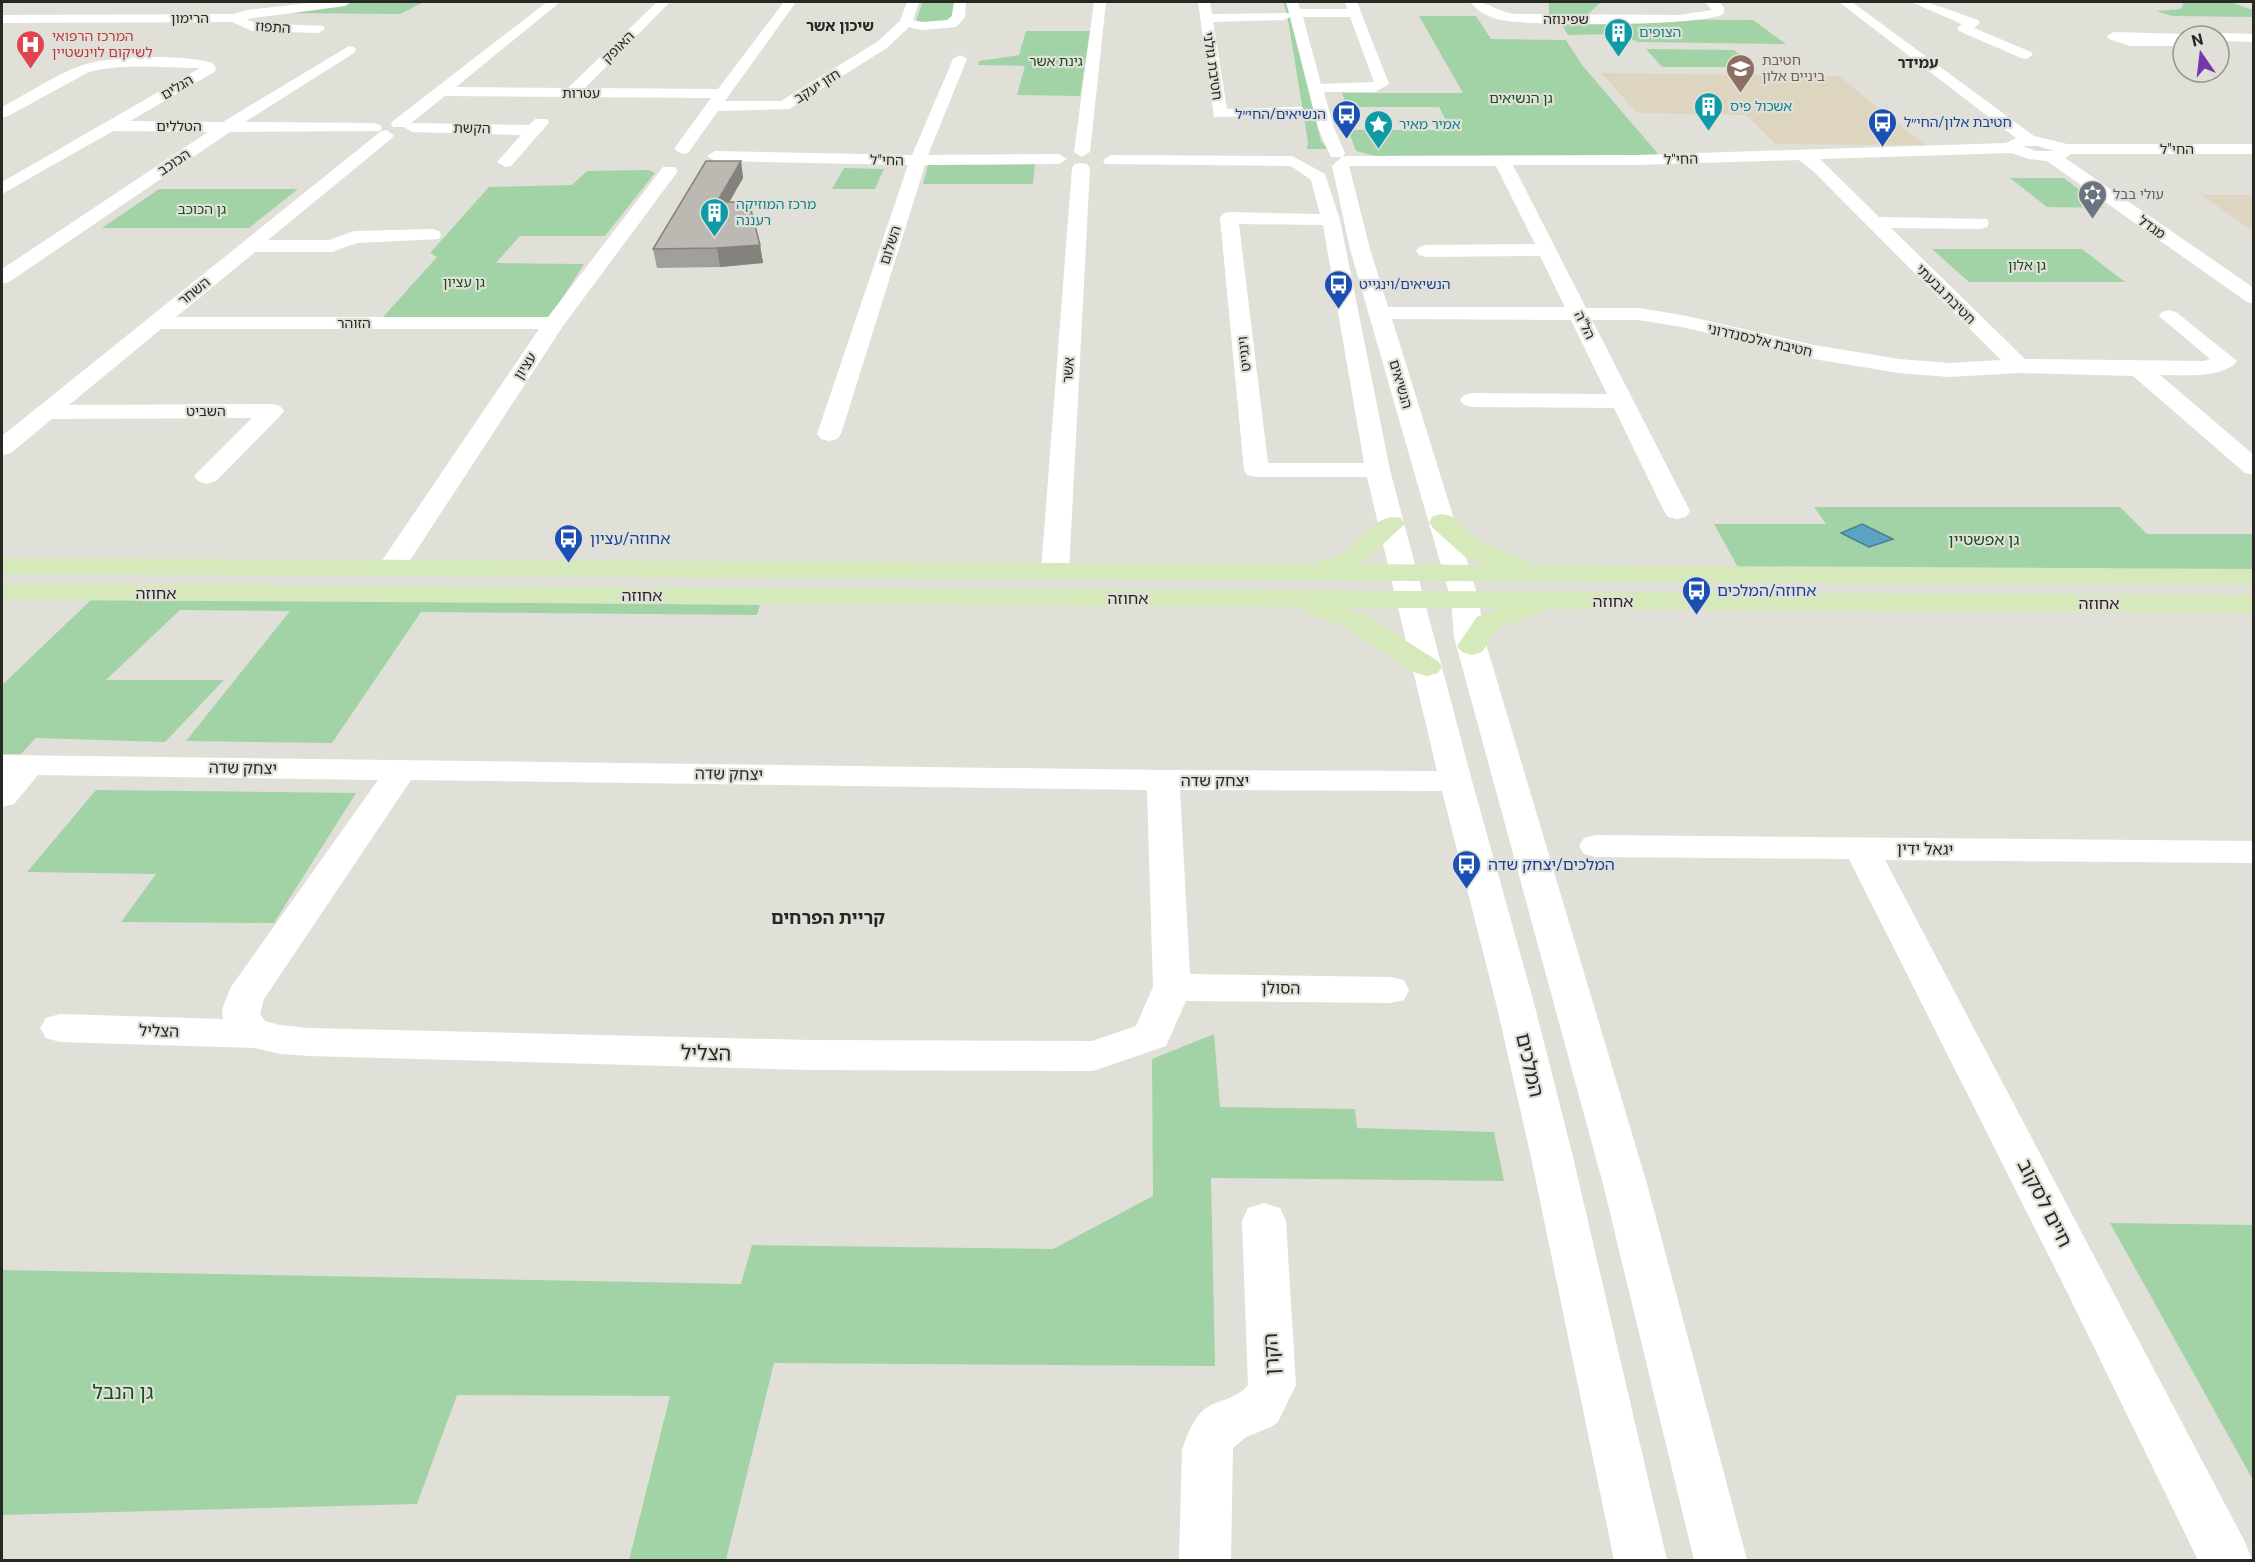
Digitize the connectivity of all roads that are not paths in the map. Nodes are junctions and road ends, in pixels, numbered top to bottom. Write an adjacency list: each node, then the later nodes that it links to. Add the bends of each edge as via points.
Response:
1 (345, 2): 17 (street, התפוז)
2 (554, 2): 31 (street, השחר)
3 (664, 2): 32 (street, האופק)
4 (790, 2): 33 (street, עציון)
5 (912, 2): 21 (street)
6 (960, 2): 21 (street, via 958,17 951,24 922,26)
7 (1100, 2): 46 (street, אשר)
8 (1204, 2): 18 (street, חטיבת גולני)
9 (1279, 2): 16 (street, הנשיאים)
10 (1476, 2): 11 (street, שפינוזה, via 1499,16 1516,18 1679,19 1718,13 1718,7)
11 (1711, 2)
12 (1845, 2): 40 (street)
13 (1917, 2): 27 (street, via 1973,23 1964,28)
14 (166, 5): 20 (street)
15 (1353, 8): 16 (street, חטיבת גולני); 30 (street, via 1382,84 1375,88)
16 (1291, 10): 18 (street, חטיבת גולני); 29 (street, הנשיאים); 30 (street, הנשיאים)
17 (234, 18): 20 (street, הרימון); 22 (street, התפוז, via 252,27)
18 (1206, 18): 37 (street, חטיבת גולני)
19 (2, 19): 20 (street, הרימון)
20 (127, 19): 23 (street)
21 (906, 22): 33 (street, חזן יעקב, via 882,45 784,106)
22 (318, 29)
23 (100, 33)
24 (2249, 38): 25 (street)
25 (2231, 39)
26 (349, 50): 36 (street, הכוכב)
27 (2026, 55)
28 (960, 59): 45 (street, השלום)
29 (1292, 59)
30 (1315, 88): 48 (street, הנשיאים, via 1329,138)
31 (440, 92): 32 (street, עטרות); 38 (street, השחר)
32 (572, 92): 33 (street, עטרות)
33 (718, 100): 50 (street, עציון)
34 (2, 112): 35 (street, הגלים, via 95,66 208,66 209,69)
35 (110, 126): 36 (street, הטללים); 53 (street)
36 (226, 127): 38 (street, הטללים); 61 (street, הכוכב)
37 (1222, 127): 39 (street, חטיבת גולני, via 1300,107); 47 (street, חטיבת גולני)
38 (393, 128): 49 (street, הקשת, via 537,126); 58 (street, השחר)
39 (1302, 132)
40 (2030, 141): 41 (street, via 2013,144); 44 (street, via 2054,145)
41 (2013, 148): 43 (street, החי"ל); 44 (street, via 2033,155)
42 (2253, 148): 44 (street, החי"ל)
43 (1801, 153): 51 (street, החי"ל); 55 (street, חטיבת גבעתי)
44 (2058, 153): 62 (street, מגדל)
45 (918, 160): 46 (street, החי"ל, via 1059,159 1064,155); 50 (street, החי"ל); 74 (street, השלום)
46 (1082, 160): 47 (street, via 1099,153 1112,160); 84 (street, אשר)
47 (1225, 160): 52 (street)
48 (1342, 160): 51 (street, החי"ל); 52 (street, החי"ל, via 1320,169); 64 (street, הנשיאים, via 1360,249)
49 (504, 162)
50 (683, 162): 67 (street, עציון)
51 (1503, 162): 59 (street, הל"ה)
52 (1295, 163): 54 (street, via 1319,178)
53 (2, 189)
54 (1331, 220): 77 (street); 77 (street, וינגייט, via 1229,219 1256,470)
55 (1874, 222): 56 (street); 68 (street, חטיבת גבעתי)
56 (1980, 223)
57 (432, 236): 58 (street, via 354,237 332,246)
58 (249, 246): 66 (street, השחר)
59 (1546, 250): 60 (street); 63 (street, הל"ה)
60 (1426, 251)
61 (2, 278)
62 (2253, 297)
63 (1579, 312): 64 (street, חטיבת אלכסנדרוני); 68 (street, חטיבת אלכסנדרוני, via 1639,314 1682,321 1814,352 1899,366 1949,370); 71 (street, הל"ה)
64 (1380, 313): 80 (street, הנשיאים)
65 (2169, 316): 69 (street, חטיבת אלכסנדרוני, via 2226,361 2207,368)
66 (155, 323): 67 (street, הזוהר); 72 (street, השחר)
67 (554, 323): 83 (street, עציון)
68 (2019, 366): 69 (street, חטיבת אלכסנדרוני)
69 (2139, 369): 76 (street)
70 (1472, 400): 71 (street)
71 (1622, 400): 79 (street, הל"ה)
72 (46, 412): 73 (street, השחר); 78 (street, השביט, via 272,411)
73 (12, 431): 75 (street, השחר)
74 (829, 434)
75 (2, 448)
76 (2253, 468)
77 (1378, 470): 81 (street)
78 (207, 476)
79 (1677, 511)
80 (1442, 522): 86 (main road, via 1474,550); 89 (street, הנשיאים)
81 (1392, 524): 85 (main road, via 1350,560); 88 (street)
82 (2, 566): 83 (main road, אחוזה)
83 (391, 568): 84 (main road, אחוזה)
84 (1055, 572): 85 (main road, אחוזה)
85 (1311, 573): 88 (main road, אחוזה)
86 (1535, 574): 87 (main road, אחוזה); 89 (main road, אחוזה)
87 (2253, 577)
88 (1407, 586): 89 (main road, אחוזה); 91 (main road, אחוזה); 95 (street, המלכים)
89 (1461, 587): 92 (main road, אחוזה); 94 (street)
90 (2, 592): 91 (main road, אחוזה)
91 (1285, 599): 95 (main road, via 1353,620)
92 (1557, 600): 93 (main road, אחוזה); 94 (main road, via 1487,623)
93 (2253, 604)
94 (1472, 646): 111 (street, via 1625,1184)
95 (1427, 667): 99 (street, המלכים)
96 (15, 765): 97 (street, יצחק שדה); 100 (street)
97 (401, 770): 98 (street, יצחק שדה); 107 (street, via 245,997 241,1015 246,1028)
98 (1163, 780): 99 (street, יצחק שדה); 104 (street)
99 (1456, 781): 110 (street, המלכים, via 1552,1157)
100 (2, 798)
101 (1596, 846): 102 (street, יגאל ידין)
102 (1862, 848): 103 (street, יגאל ידין); 112 (street, חיים לסקוב)
103 (2253, 852)
104 (1172, 987): 105 (street, הסולן); 107 (street, הצליל, via 1152,1036 1093,1056 810,1055 309,1042)
105 (1390, 990)
106 (60, 1028): 107 (street, הצליל)
107 (257, 1034)
108 (1264, 1221): 109 (street, הקרן, via 1272,1385 1268,1400 1258,1411 1224,1423 1213,1434 1207,1450)
109 (1205, 1560)
110 (1641, 1560)
111 (1720, 1560)
112 (2226, 1560)

